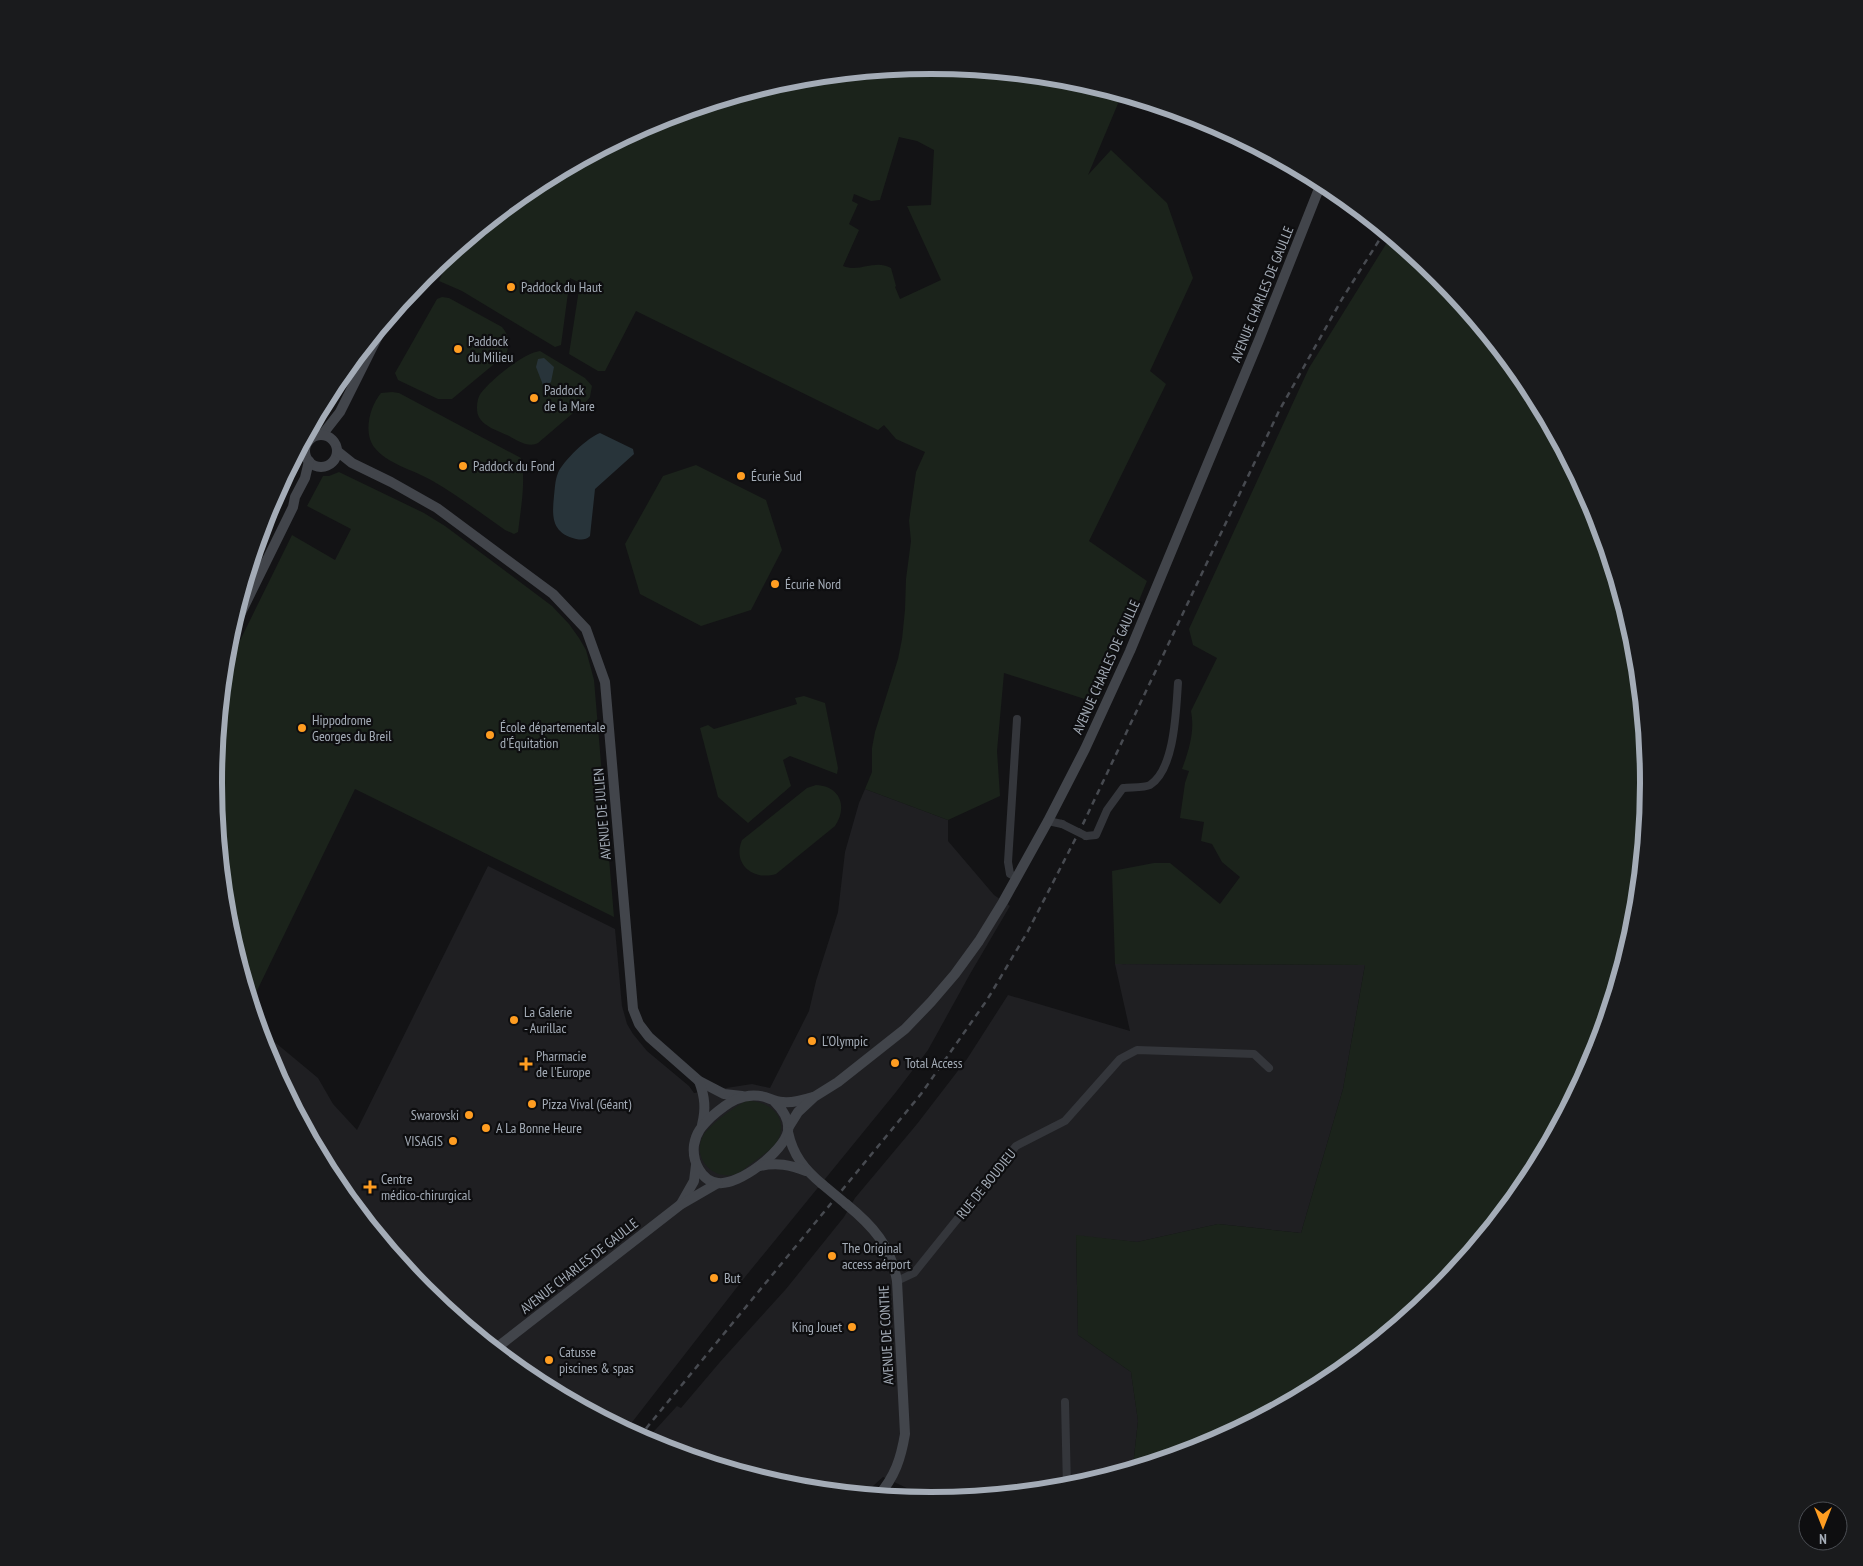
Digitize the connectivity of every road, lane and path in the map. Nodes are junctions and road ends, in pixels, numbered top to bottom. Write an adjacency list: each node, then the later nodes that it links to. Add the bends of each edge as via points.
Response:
1 (1319, 189): 14 (street, AVENUE CHARLES DE GAULLE, via 1130,652 1086,749)
2 (373, 346): 3 (street)
3 (340, 412): 4 (street); 6 (street)
4 (322, 435): 5 (street); 6 (street, via 330,437)
5 (312, 437)
6 (336, 447): 8 (street, via 334,460); 9 (street, AVENUE DE JULIEN, via 352,463)
7 (305, 454): 8 (street, via 313,464); 10 (street, via 305,478)
8 (324, 466): 9 (street, AVENUE DE JULIEN, via 342,465); 10 (street, via 310,480)
9 (406, 491): 17 (street, AVENUE DE JULIEN, via 437,508 553,594 586,629 605,682 633,1009 649,1037)
10 (293, 507): 11 (street)
11 (247, 595)
12 (1178, 683): 14 (street, bridge, via 1173,740 1161,774 1149,786 1123,788 1107,810 1096,835 1086,836)
13 (1017, 719): 15 (street, via 1008,862 1010,874)
14 (1048, 821): 15 (street, AVENUE CHARLES DE GAULLE)
15 (1016, 877): 19 (street, AVENUE CHARLES DE GAULLE, via 979,941 931,1002 905,1029)
16 (1269, 1068): 28 (street, RUE DE BOUDIEU, via 1254,1054 1136,1050 1120,1059 1065,1121 1016,1146 914,1273)
17 (699, 1080): 18 (street, AVENUE DE JULIEN, via 724,1094); 21 (street, via 705,1098)
18 (742, 1096): 20 (street, via 753,1095); 21 (street, via 731,1101)
19 (814, 1097): 20 (street, AVENUE CHARLES DE GAULLE, via 793,1102); 22 (street, AVENUE CHARLES DE GAULLE, via 798,1112)
20 (774, 1101): 22 (street, via 784,1114)
21 (702, 1126): 23 (street, via 694,1146)
22 (788, 1130): 24 (street, via 777,1151); 25 (street, AVENUE DE CONTHE, via 796,1157)
23 (696, 1165): 26 (street, via 702,1174); 27 (street, AVENUE CHARLES DE GAULLE, via 694,1181)
24 (757, 1167): 25 (street, AVENUE DE CONTHE, via 771,1163 789,1164); 26 (street, via 741,1177)
25 (807, 1172): 28 (street, AVENUE DE CONTHE, bridge, via 868,1222 881,1239)
26 (718, 1183): 27 (street, AVENUE CHARLES DE GAULLE)
27 (680, 1205): 29 (street, AVENUE CHARLES DE GAULLE)
28 (897, 1281): 32 (street, AVENUE DE CONTHE, via 904,1434 896,1472)
29 (499, 1346)
30 (1064, 1402): 31 (street)
31 (1067, 1480)
32 (883, 1491)

